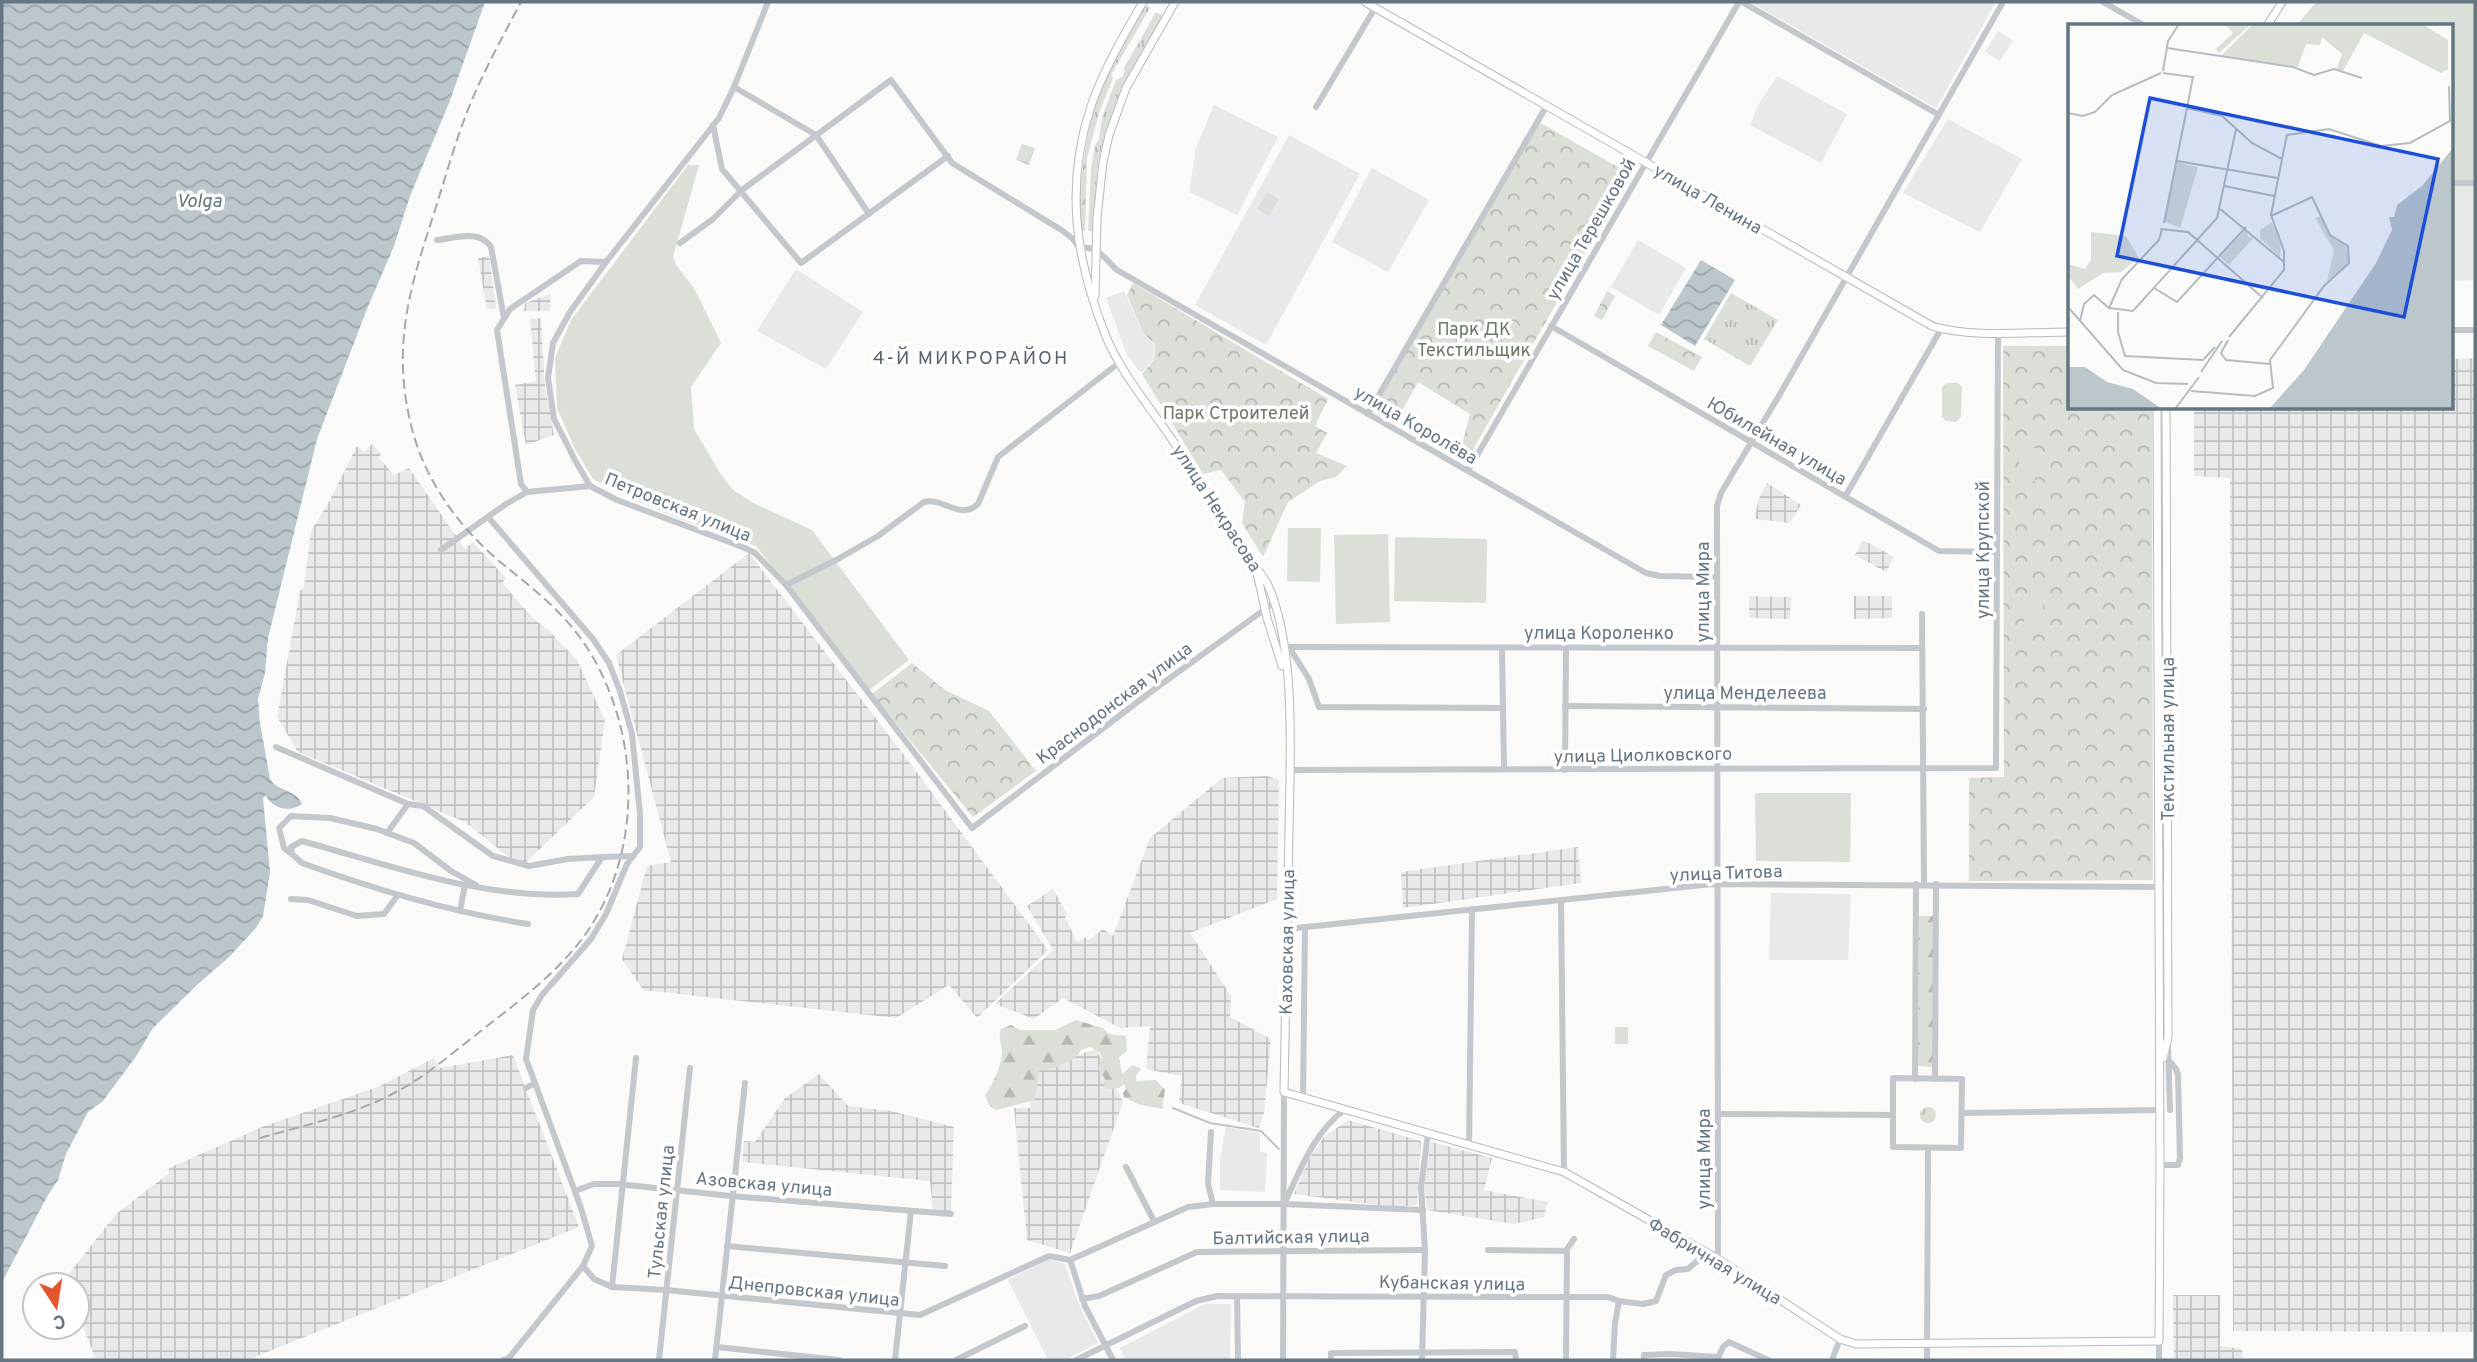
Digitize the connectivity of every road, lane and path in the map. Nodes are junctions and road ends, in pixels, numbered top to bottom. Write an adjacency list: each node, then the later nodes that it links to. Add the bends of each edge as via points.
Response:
1 (768, 2): 13 (street, Петровская улица)
2 (1143, 2): 27 (main road, улица Некрасова, via 1101,80 1084,133 1077,177)
3 (1175, 2): 28 (main road, улица Некрасова, via 1126,88 1109,135)
4 (1365, 2): 10 (main road, улица Ленина)
5 (1384, 2): 10 (street)
6 (1740, 2): 16 (street); 20 (street, улица Терешковой)
7 (2003, 2): 16 (street, улица Мира)
8 (2103, 2): 11 (street)
9 (2282, 2): 12 (main road)
10 (1377, 9): 14 (main road, улица Ленина); 15 (street)
11 (2142, 24)
12 (2268, 24)
13 (734, 87): 17 (street, Петровская улица); 18 (street)
14 (1547, 105): 20 (main road, улица Ленина); 45 (street)
15 (1316, 107)
16 (1939, 115): 33 (street, улица Мира)
17 (713, 125): 23 (street, via 722,169); 29 (street, Петровская улица)
18 (816, 135): 19 (street, via 891,80); 23 (street); 24 (street)
19 (948, 156): 24 (street); 27 (street, via 952,163 1073,239)
20 (1645, 163): 33 (main road, улица Ленина); 36 (street, улица Терешковой)
21 (2452, 183): 22 (street)
22 (2475, 183)
23 (742, 190): 24 (street, via 801,263); 26 (street)
24 (869, 214)
25 (438, 240): 35 (street, via 486,238)
26 (680, 243)
27 (1080, 249): 28 (street); 31 (main road, улица Некрасова)
28 (1096, 249): 30 (street, улица Королёва); 32 (main road, улица Некрасова)
29 (606, 262): 35 (street, via 581,261 510,309); 48 (street, Петровская улица, via 552,343 548,364 554,419)
30 (1112, 265): 32 (street); 45 (street, улица Королёва)
31 (1083, 266): 32 (street); 34 (main road, улица Некрасова)
32 (1096, 266): 34 (main road, улица Некрасова)
33 (1846, 277): 37 (main road, улица Ленина); 46 (street, улица Мира)
34 (1096, 306): 42 (main road, улица Некрасова)
35 (504, 318): 49 (street, via 497,330 521,484)
36 (1551, 326): 46 (street, Юбилейная улица); 47 (street, улица Терешковой)
37 (1941, 329): 40 (main road, улица Ленина); 50 (street)
38 (2452, 330): 39 (street)
39 (2475, 330)
40 (1998, 332): 41 (main road, улица Ленина); 53 (street, улица Крупской)
41 (2068, 332)
42 (1120, 362): 54 (main road, улица Некрасова); 56 (street, via 998,457 972,509 964,512 924,502 878,536)
43 (2157, 410): 86 (main road, Текстильная улица)
44 (2166, 410): 87 (main road, Текстильная улица)
45 (1368, 414): 47 (street, улица Королёва)
46 (1752, 442): 50 (street, Юбилейная улица); 55 (street, улица Мира, via 1717,506)
47 (1468, 471): 55 (street, улица Королёва, via 1646,573)
48 (590, 485): 49 (street); 56 (street, Петровская улица, via 617,500 755,553)
49 (527, 492): 51 (street)
50 (1845, 497): 53 (street, Юбилейная улица, via 1939,551)
51 (489, 518): 52 (street); 80 (street, via 610,663 635,755 640,814 639,847)
52 (441, 550)
53 (1996, 552): 72 (street, улица Крупской)
54 (1255, 566): 57 (main road, улица Некрасова); 58 (main road, Каховская улица)
55 (1716, 578): 60 (street, улица Мира)
56 (786, 585): 77 (street, Петровская улица)
57 (1275, 602): 58 (street, Краснодонская улица); 61 (main road, Каховская улица)
58 (1265, 609): 61 (main road, Каховская улица); 77 (street, Краснодонская улица)
59 (1922, 614): 63 (street)
60 (1716, 646): 63 (street, улица Короленко); 64 (street, улица Короленко); 65 (street, улица Мира)
61 (1283, 647): 62 (street, улица Короленко); 67 (street, via 1309,679 1319,707); 73 (main road, Каховская улица)
62 (1502, 648): 64 (street, улица Короленко); 67 (street)
63 (1922, 648): 68 (street)
64 (1566, 649): 66 (street)
65 (1718, 705): 66 (street, улица Менделеева); 68 (street, улица Менделеева); 70 (street, улица Мира)
66 (1565, 706): 75 (street)
67 (1502, 708): 74 (street)
68 (1924, 709): 71 (street)
69 (276, 747): 76 (street)
70 (1718, 768): 71 (street, улица Циолковского); 75 (street, улица Циолковского); 82 (street, улица Мира)
71 (1923, 768): 72 (street, улица Циолковского); 83 (street)
72 (1996, 768)
73 (1289, 769): 74 (street, улица Циолковского); 96 (main road, Каховская улица)
74 (1504, 769): 75 (street, улица Циолковского)
75 (1565, 770)
76 (408, 804): 78 (street); 81 (street, via 423,806 493,856 529,866)
77 (972, 828)
78 (387, 832): 79 (street, via 330,818 291,816 279,828 284,848); 88 (street, via 414,843)
79 (292, 854): 85 (street, via 291,847 302,841); 89 (street, via 302,863)
80 (633, 856): 81 (street); 105 (street, via 592,939 533,1010 526,1059)
81 (602, 857): 88 (street, via 578,894)
82 (1717, 884): 83 (street, улица Титова); 91 (street, улица Титова); 114 (street, улица Мира)
83 (1920, 884): 84 (street, улица Титова); 103 (street)
84 (1936, 884): 86 (street, улица Титова); 104 (street)
85 (465, 885): 88 (street); 93 (street)
86 (2159, 887): 87 (street, улица Титова); 97 (main road, Текстильная улица)
87 (2169, 887): 97 (main road, Текстильная улица)
88 (480, 888)
89 (397, 896): 90 (street, via 384,914 357,916 309,900); 93 (street)
90 (291, 899)
91 (1561, 900): 92 (street, улица Титова); 122 (street)
92 (1472, 909): 95 (street, улица Титова); 118 (street)
93 (460, 911): 94 (street)
94 (528, 924)
95 (1305, 927): 96 (street, улица Титова); 109 (street)
96 (1287, 929): 108 (main road, Каховская улица)
97 (2164, 1045): 98 (main road, Текстильная улица); 100 (street); 102 (main road, Текстильная улица)
98 (2164, 1056): 100 (street); 102 (main road, Текстильная улица)
99 (636, 1058): 123 (street)
100 (2170, 1063): 111 (street); 120 (street, via 2178,1075 2180,1153 2178,1165)
101 (690, 1068): 124 (street, Тульская улица)
102 (2160, 1068): 110 (main road, Текстильная улица)
103 (1915, 1079): 104 (street); 115 (street, via 1893,1079)
104 (1935, 1079): 113 (street, via 1962,1079)
105 (535, 1083): 107 (street); 125 (street)
106 (745, 1083): 126 (street)
107 (526, 1088)
108 (1284, 1092): 109 (main road, Фабричная улица); 128 (street, Каховская улица)
109 (1303, 1098): 112 (main road, Фабричная улица)
110 (2160, 1110): 113 (street); 120 (main road, Текстильная улица)
111 (2170, 1110)
112 (1344, 1111): 117 (main road, Фабричная улица); 128 (street, via 1312,1145)
113 (1962, 1114): 119 (street, via 1961,1148)
114 (1719, 1115): 115 (street); 140 (street, улица Мира)
115 (1893, 1115): 119 (street, via 1893,1147)
116 (1211, 1132): 127 (street, via 1208,1184)
117 (1428, 1134): 118 (main road, Фабричная улица); 129 (street, via 1421,1187)
118 (1469, 1146): 122 (main road, Фабричная улица)
119 (1928, 1147): 158 (street)
120 (2160, 1165): 157 (main road, Текстильная улица)
121 (1126, 1167): 132 (street)
122 (1564, 1172): 139 (main road, Фабричная улица)
123 (621, 1184): 124 (street, Азовская улица); 125 (street, Азовская улица, via 594,1184); 145 (street)
124 (677, 1190): 126 (street, Азовская улица); 146 (street, Тульская улица)
125 (575, 1191): 143 (street, via 592,1246)
126 (731, 1196): 130 (street, Азовская улица); 134 (street)
127 (1213, 1204): 128 (street, Днепровская улица); 132 (street, Днепровская улица, via 1178,1210)
128 (1284, 1204): 129 (street, Днепровская улица); 135 (street)
129 (1423, 1210): 136 (street)
130 (911, 1211): 131 (street, Азовская улица); 142 (street)
131 (951, 1214)
132 (1154, 1221): 141 (street, Днепровская улица)
133 (1574, 1238): 138 (street)
134 (727, 1246): 142 (street); 147 (street)
135 (1283, 1250): 136 (street, Балтийская улица); 149 (street); 152 (street, Балтийская улица, via 1197,1252 1099,1296)
136 (1425, 1250): 150 (street)
137 (1488, 1250): 138 (street)
138 (1567, 1251): 151 (street)
139 (1706, 1253): 140 (main road, Фабричная улица); 153 (street, Кубанская улица, via 1688,1269 1666,1275 1656,1301)
140 (1718, 1259): 156 (main road, Фабричная улица)
141 (1069, 1260): 152 (street); 154 (street, Днепровская улица, via 1049,1256 920,1315)
142 (906, 1262): 144 (street); 154 (street)
143 (583, 1266): 145 (street, via 594,1279); 163 (street)
144 (945, 1266)
145 (612, 1287): 146 (street, Днепровская улица)
146 (666, 1290): 147 (street, Днепровская улица); 164 (street, Тульская улица)
147 (722, 1296): 154 (street, Днепровская улица); 160 (street)
148 (1237, 1296): 149 (street, Кубанская улица); 159 (street, Кубанская улица, via 1196,1301); 171 (street)
149 (1284, 1296): 150 (street, Кубанская улица); 172 (street)
150 (1424, 1296): 151 (street, Кубанская улица); 161 (street)
151 (1566, 1297): 153 (street, Кубанская улица); 175 (street)
152 (1082, 1299): 159 (street)
153 (1619, 1301): 176 (street)
154 (900, 1314): 167 (street)
155 (1025, 1326): 168 (street)
156 (1840, 1339): 158 (main road, Фабричная улица, via 1856,1344); 179 (street)
157 (2159, 1341): 158 (main road, Фабричная улица); 181 (street, Текстильная улица)
158 (1927, 1342): 180 (street)
159 (1106, 1346): 169 (street, Кубанская улица); 170 (street)
160 (716, 1347): 165 (street); 166 (street)
161 (1422, 1356): 173 (street, via 1331,1353); 174 (street, via 1516,1352)
162 (1718, 1358): 177 (street, via 1670,1354 1644,1355); 178 (street, via 1729,1342)
163 (506, 1360)
164 (659, 1360)
165 (715, 1360)
166 (839, 1360)
167 (895, 1360)
168 (956, 1360)
169 (1076, 1360)
170 (1113, 1360)
171 (1238, 1360)
172 (1283, 1360)
173 (1331, 1360)
174 (1516, 1360)
175 (1566, 1360)
176 (1613, 1360)
177 (1644, 1360)
178 (1768, 1360)
179 (1832, 1360)
180 (1927, 1360)
181 (2159, 1360)

